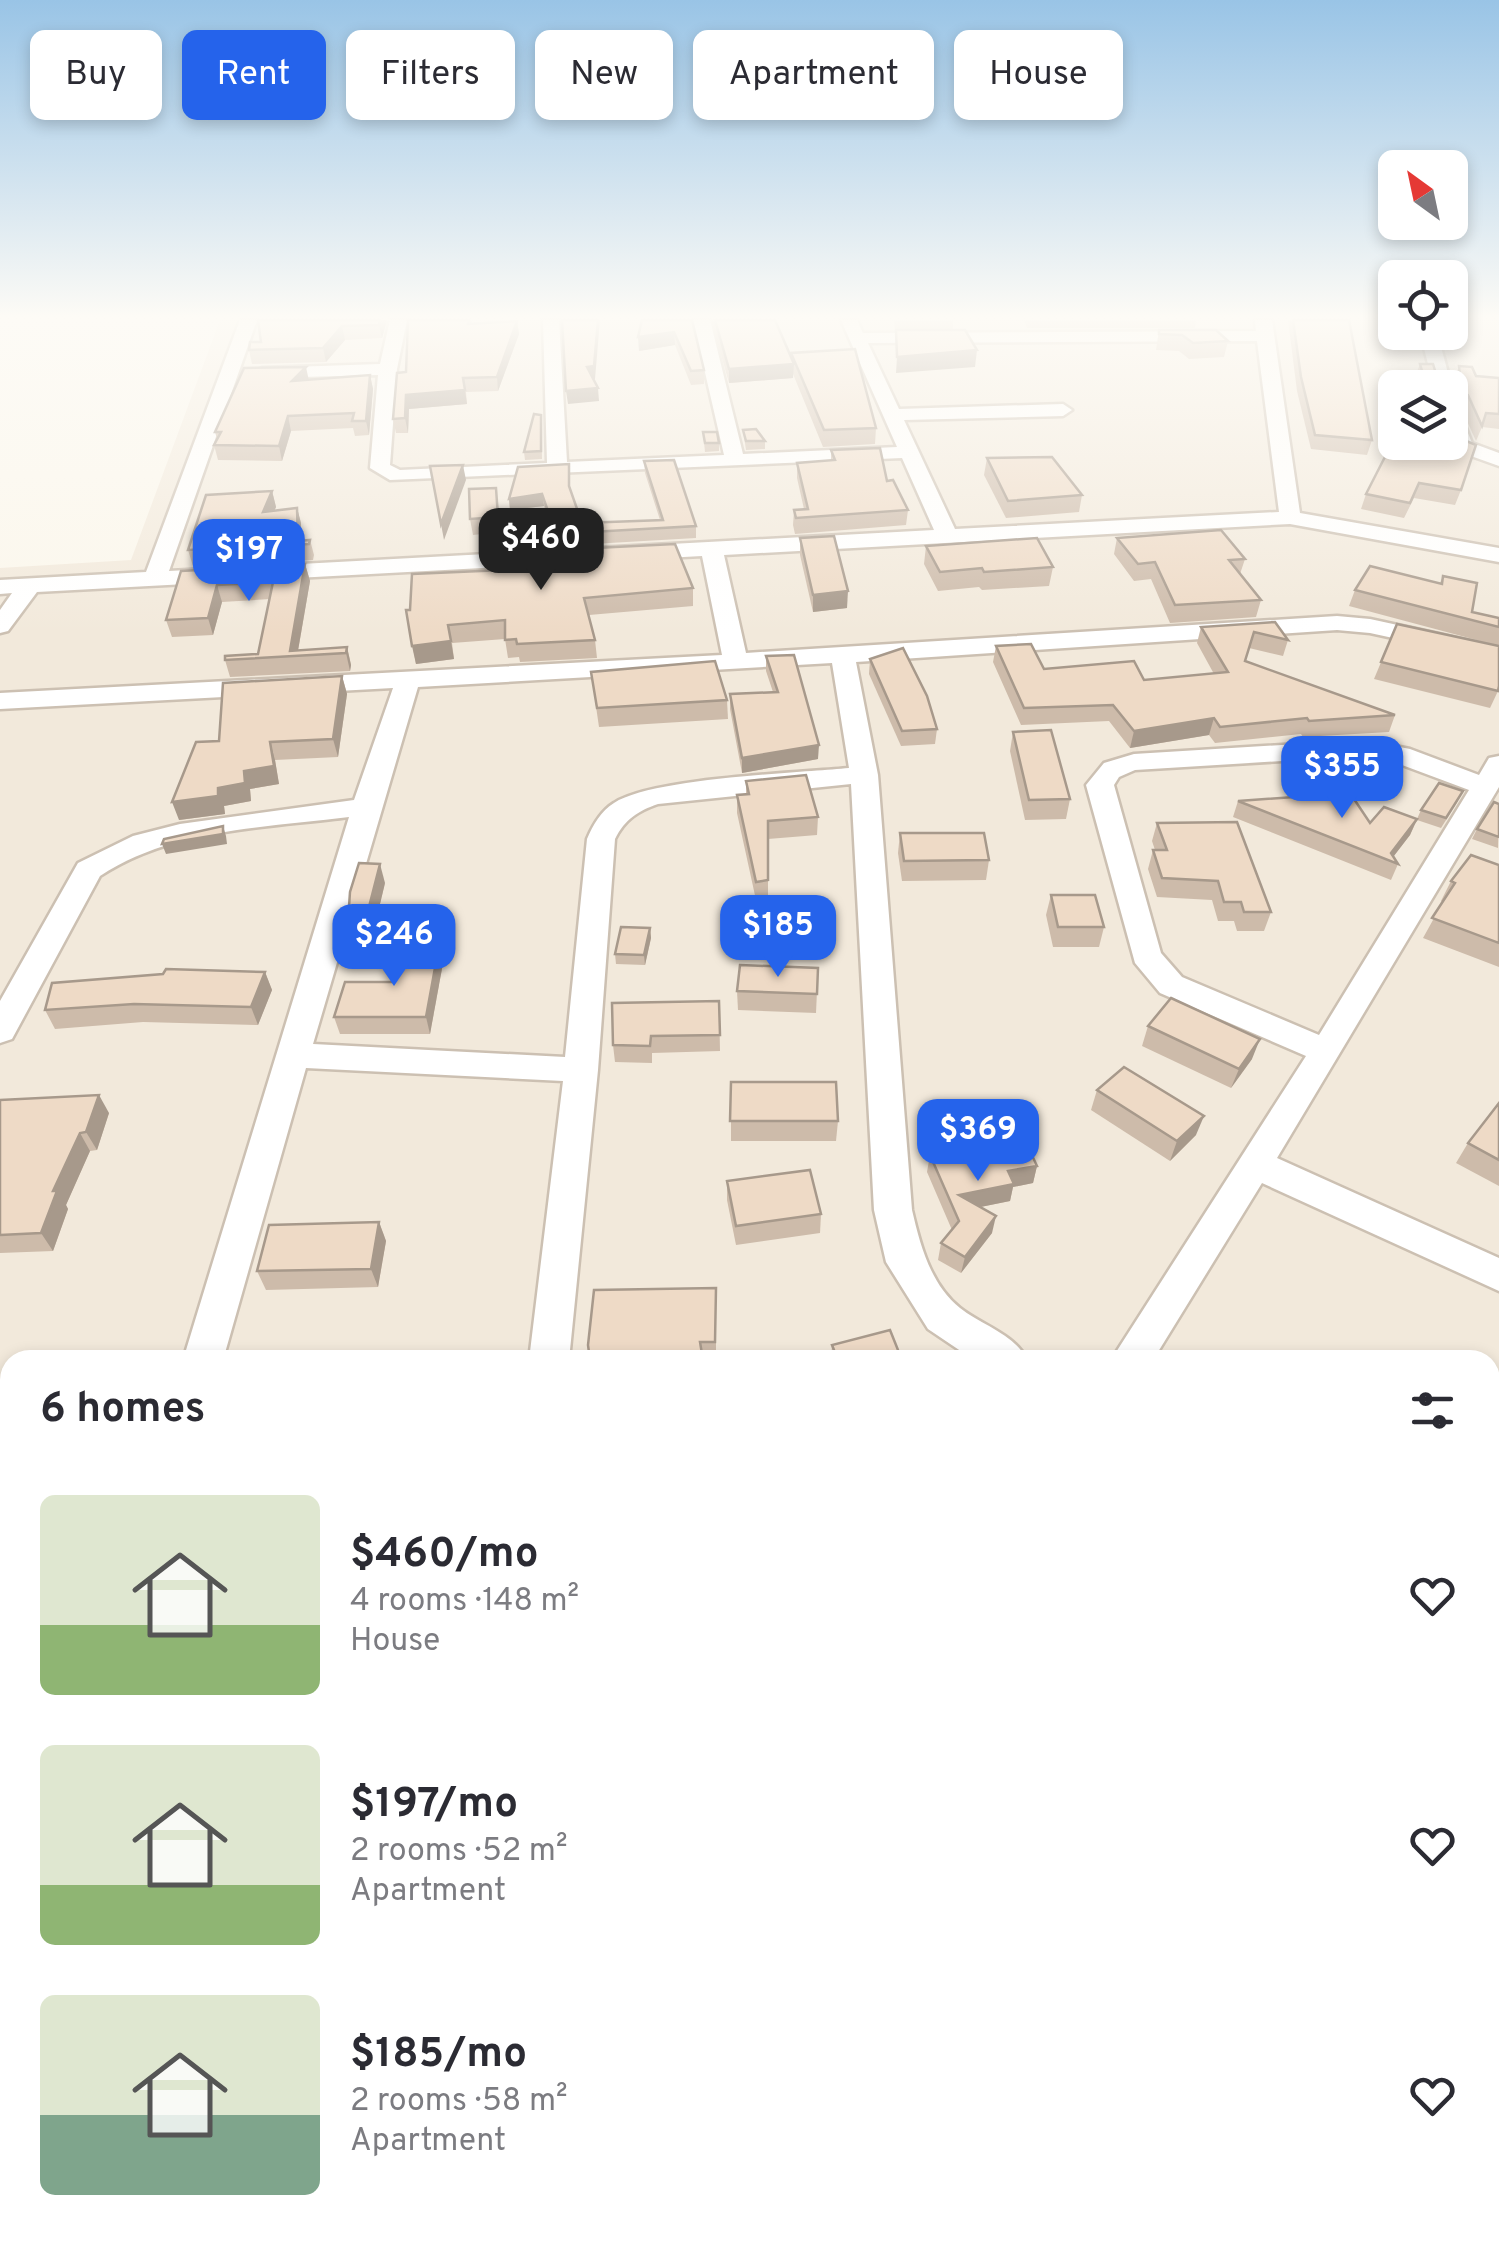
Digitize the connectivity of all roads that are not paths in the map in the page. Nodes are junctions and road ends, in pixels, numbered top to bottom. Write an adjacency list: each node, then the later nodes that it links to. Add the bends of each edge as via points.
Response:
1 (208, 425): 16 (street)
2 (384, 425): 11 (street, via 380,468 397,476)
3 (555, 425): 11 (street)
4 (726, 425): 9 (street)
5 (898, 425): 8 (street)
6 (1277, 425): 12 (street)
7 (1468, 448): 10 (street)
8 (909, 452): 9 (street); 13 (street)
9 (735, 460): 11 (street)
10 (1499, 460)
11 (557, 467)
12 (1290, 518): 13 (street); 15 (street)
13 (948, 537): 14 (street)
14 (712, 550): 16 (street); 22 (street)
15 (1499, 554)
16 (156, 576): 17 (street)
17 (30, 585): 18 (street); 19 (street)
18 (0, 587)
19 (0, 626)
20 (1499, 654): 21 (street, via 1337,623)
21 (843, 655): 22 (street); 25 (street)
22 (735, 658): 23 (street)
23 (407, 683): 24 (street); 27 (street)
24 (0, 701)
25 (864, 775): 31 (street, via 655,796 610,818 601,839); 36 (street, via 893,1210 905,1262 942,1318)
26 (1491, 775): 29 (street); 29 (street, via 1364,748 1134,762 1104,775 1100,785 1146,956 1157,972)
27 (366, 807): 28 (street, via 160,836 103,857 88,870); 30 (street)
28 (0, 1031)
29 (1326, 1052): 32 (street)
30 (294, 1054): 31 (street); 34 (street)
31 (581, 1070): 35 (street)
32 (1254, 1163): 33 (street); 37 (street)
33 (1499, 1275)
34 (206, 1350)
35 (550, 1350)
36 (992, 1350)
37 (1137, 1350)

